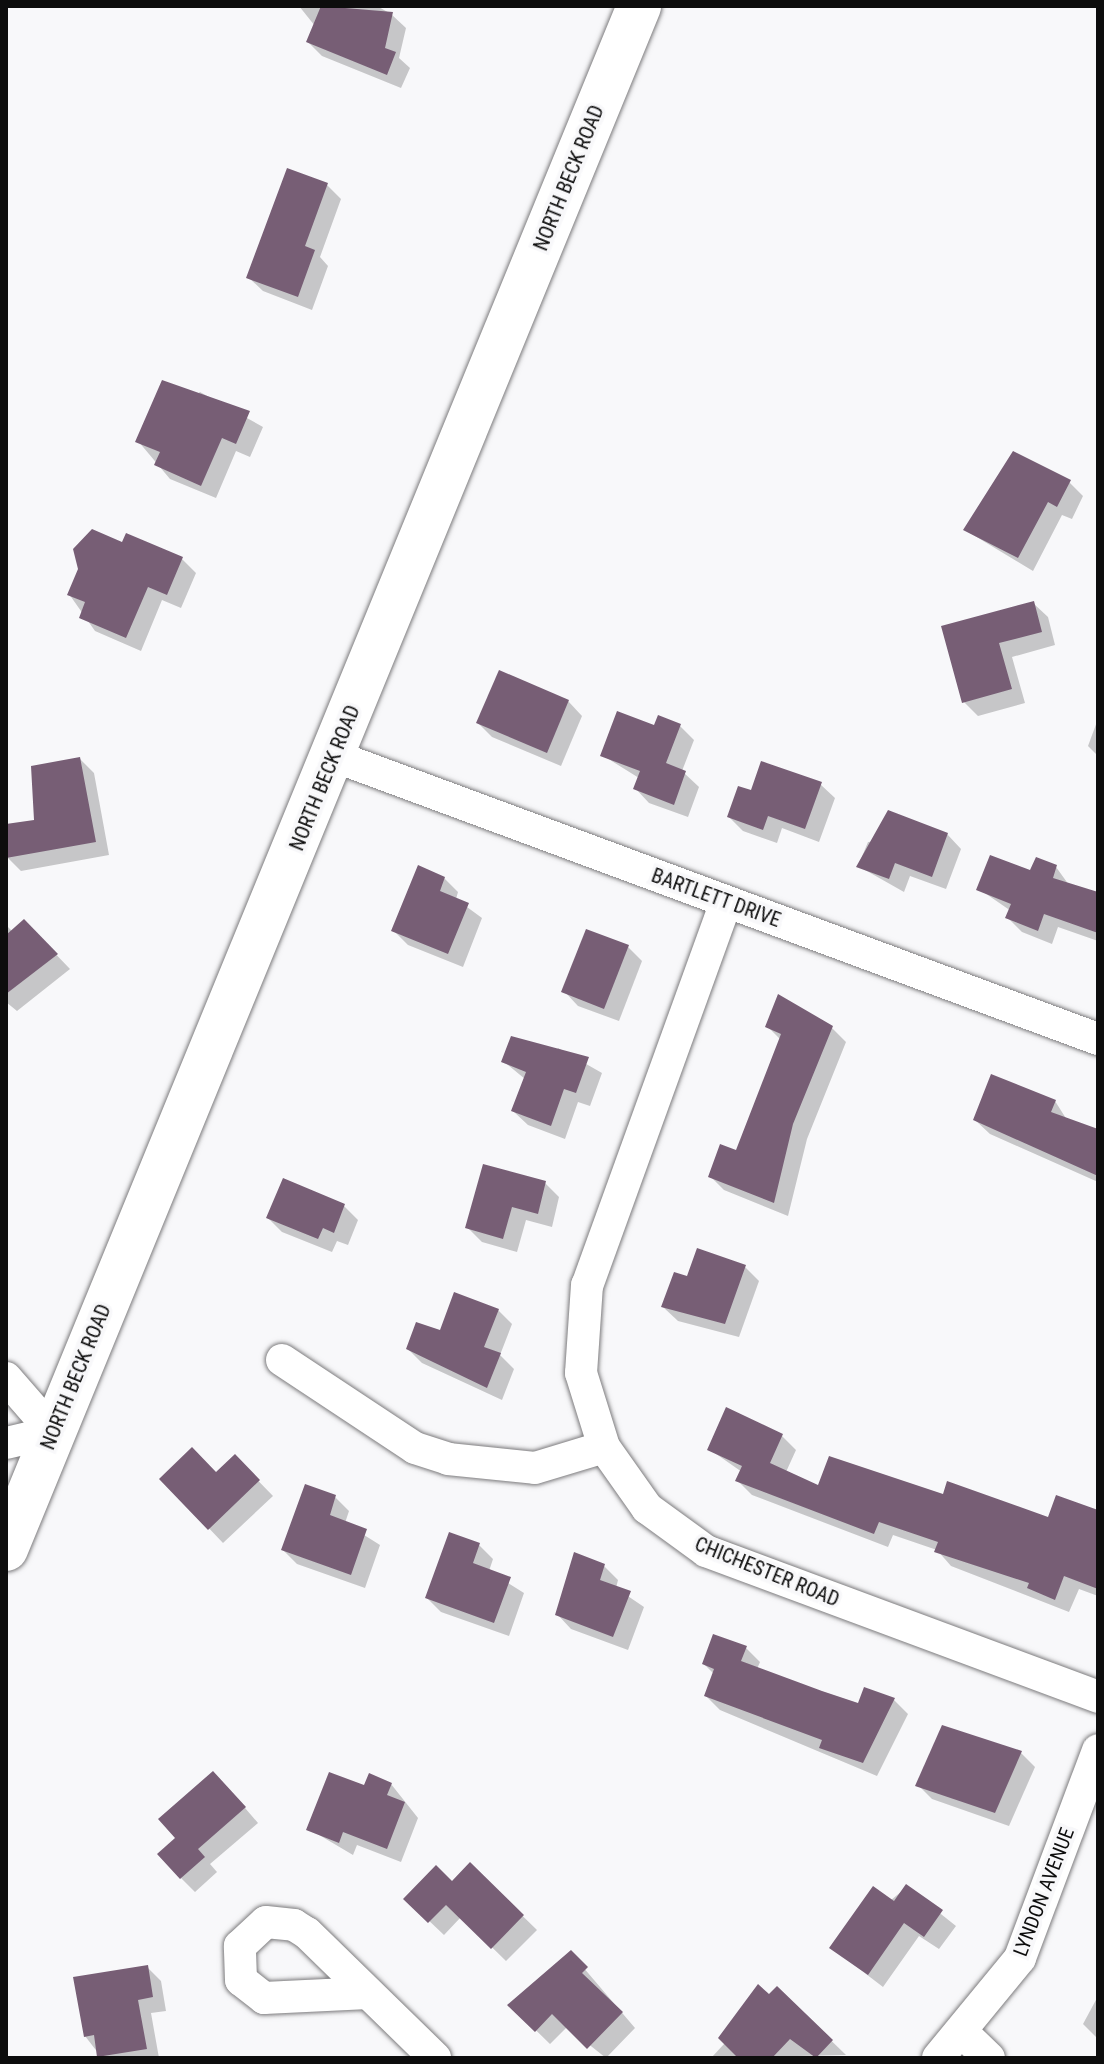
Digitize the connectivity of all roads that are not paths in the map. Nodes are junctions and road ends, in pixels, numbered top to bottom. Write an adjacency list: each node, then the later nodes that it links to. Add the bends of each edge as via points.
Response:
1 (639, 6): 2 (main road, NORTH BECK ROAD)
2 (334, 756): 3 (street, BARTLETT DRIVE); 7 (main road, NORTH BECK ROAD)
3 (726, 902): 4 (street, BARTLETT DRIVE); 9 (street, CHICHESTER ROAD, via 587,1285 581,1373)
4 (1098, 1039)
5 (282, 1360): 9 (street, via 415,1448 448,1459 535,1468)
6 (6, 1378): 7 (street)
7 (53, 1432): 8 (street); 10 (main road, NORTH BECK ROAD)
8 (6, 1443)
9 (604, 1447): 11 (street, CHICHESTER ROAD, via 647,1508 706,1551)
10 (6, 1549)
11 (1098, 1697)
12 (1098, 1750): 14 (street, LYNDON AVENUE, via 1020,1958)
13 (368, 1993): 15 (street)
14 (963, 2033): 16 (street, LYNDON AVENUE); 17 (street)
15 (435, 2058)
16 (938, 2058)
17 (989, 2058)

